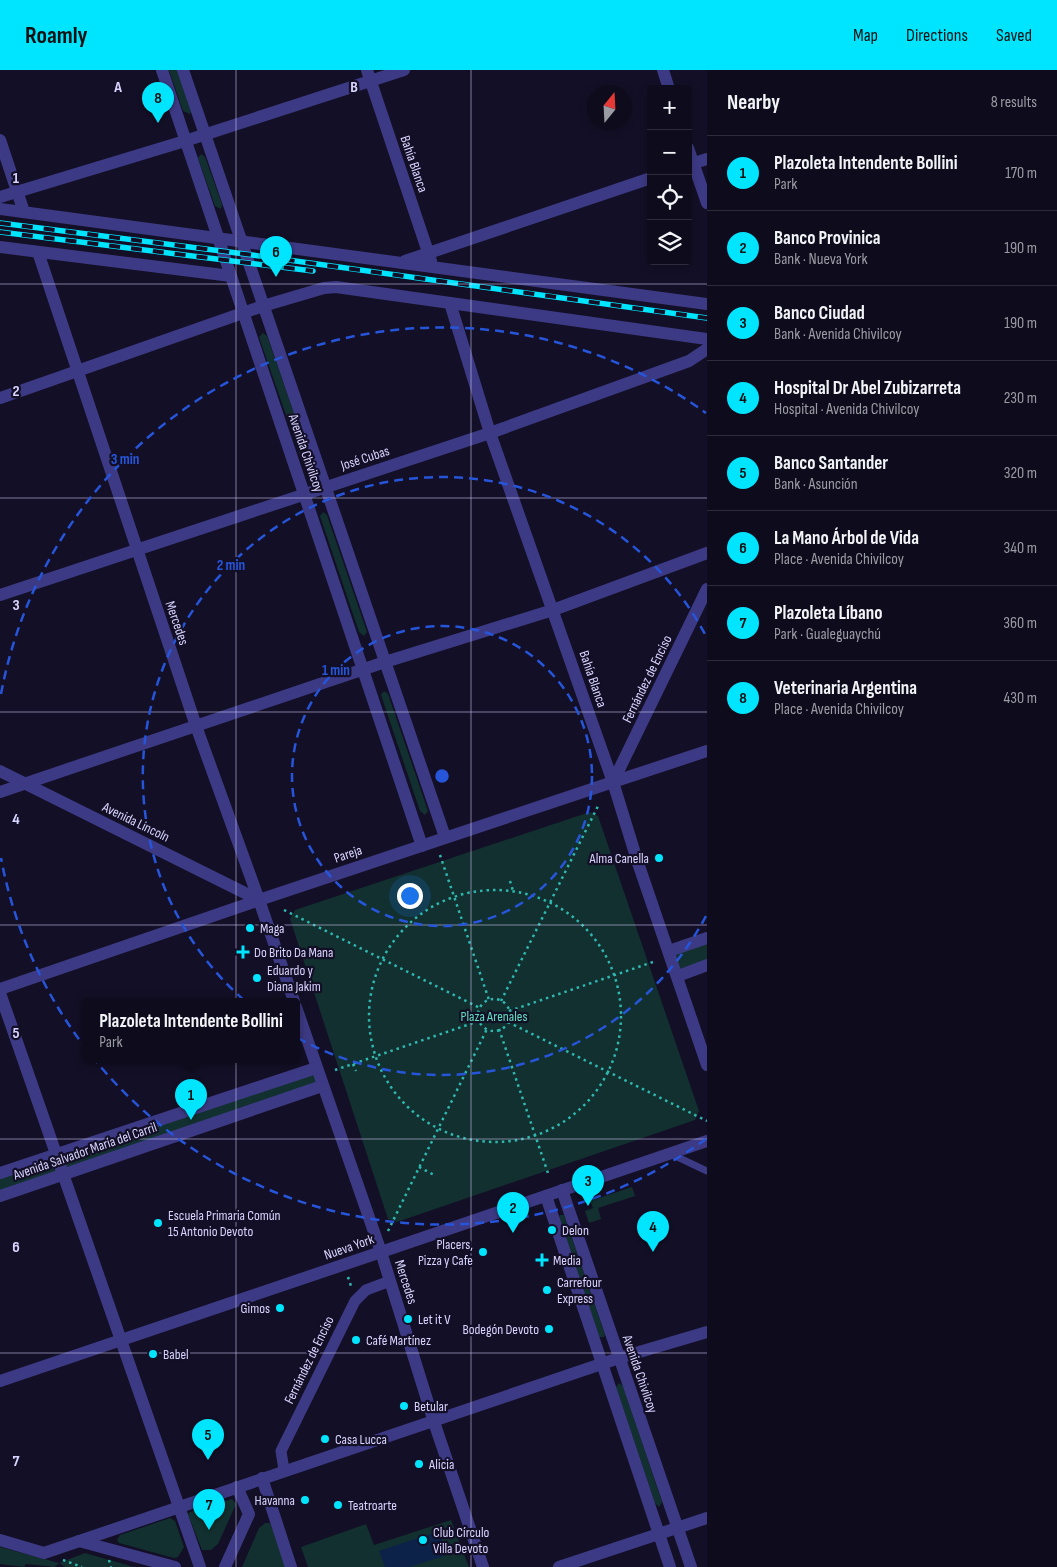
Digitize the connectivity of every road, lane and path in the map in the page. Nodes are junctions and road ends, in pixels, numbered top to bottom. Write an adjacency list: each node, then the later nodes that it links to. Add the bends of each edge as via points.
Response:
1 (162, 70): 9 (street, Avenida Chivilcoy)
2 (183, 70): 7 (street, Avenida Chivilcoy)
3 (404, 70): 5 (street)
4 (663, 70): 6 (street)
5 (368, 76): 7 (street); 23 (street, Bahía Blanca)
6 (668, 85)
7 (204, 134): 9 (street); 20 (street, Avenida Chivilcoy)
8 (0, 140): 14 (street)
9 (186, 140): 14 (street); 19 (street, Avenida Chivilcoy)
10 (707, 159): 11 (street)
11 (692, 164)
12 (692, 166): 16 (street)
13 (647, 179): 23 (street)
14 (18, 192): 15 (street); 18 (street)
15 (0, 197)
16 (707, 203)
17 (0, 209): 18 (street)
18 (24, 212): 19 (street)
19 (219, 239): 20 (street); 26 (street, Avenida Chivilcoy)
20 (241, 242): 24 (street); 29 (street, Avenida Chivilcoy)
21 (0, 247): 22 (street)
22 (38, 252): 26 (street); 33 (street, Mercedes)
23 (429, 254): 24 (street); 25 (street, Bahía Blanca)
24 (401, 262): 25 (street)
25 (434, 268): 28 (street)
26 (231, 276): 30 (street, Avenida Chivilcoy)
27 (450, 303): 29 (street, via 336,287); 31 (street); 35 (street, Bahía Blanca)
28 (707, 304)
29 (263, 306): 30 (street); 36 (street, Avenida Chivilcoy)
30 (243, 313): 33 (street); 37 (street, Avenida Chivilcoy)
31 (707, 339)
32 (707, 349): 35 (street, José Cubas, via 689,361)
33 (79, 370): 34 (street); 38 (street, Mercedes)
34 (0, 398)
35 (490, 433): 36 (street, José Cubas); 42 (street, Bahía Blanca)
36 (326, 487): 37 (street, José Cubas); 43 (street, Avenida Chivilcoy)
37 (304, 494): 38 (street, José Cubas); 44 (street, Avenida Chivilcoy)
38 (137, 550): 41 (street, José Cubas); 45 (street, Mercedes)
39 (707, 553): 42 (street)
40 (707, 589): 48 (street, Fernández de Enciso)
41 (0, 595)
42 (553, 610): 43 (street); 48 (street, Bahía Blanca)
43 (386, 662): 44 (street); 52 (street, Avenida Chivilcoy)
44 (361, 670): 45 (street); 53 (street, Avenida Chivilcoy)
45 (196, 726): 49 (street); 58 (street, Mercedes)
46 (707, 751): 48 (street, Pareja)
47 (0, 771): 49 (street, Avenida Lincoln)
48 (613, 782): 52 (street, Pareja); 62 (street, Bahía Blanca)
49 (25, 783): 50 (street); 58 (street, Avenida Lincoln)
50 (0, 792)
51 (598, 806): 59 (path)
52 (445, 837): 53 (street, Pareja)
53 (422, 846): 58 (street, Pareja)
54 (440, 856): 57 (path)
55 (510, 881): 56 (path)
56 (513, 892): 57 (path, via 486,890); 59 (path)
57 (454, 897): 63 (path, via 412,921 395,938); 70 (path)
58 (259, 900): 68 (street, Pareja); 69 (street, Mercedes)
59 (550, 902): 66 (path, via 589,932); 71 (path)
60 (284, 910): 63 (path)
61 (707, 938): 62 (street)
62 (669, 951): 67 (street, Bahía Blanca)
63 (382, 959): 72 (path); 79 (path, via 369,1007)
64 (653, 962): 66 (path)
65 (707, 965): 67 (street)
66 (614, 975): 73 (path); 85 (path, via 621,1024 617,1048)
67 (678, 976): 81 (street, Bahía Blanca)
68 (0, 991): 93 (street)
69 (293, 998)
70 (489, 1000): 71 (path); 72 (path)
71 (501, 1001): 73 (path)
72 (480, 1008): 75 (path)
73 (509, 1011): 76 (path)
74 (300, 1019): 82 (street, Mercedes)
75 (479, 1021): 77 (path); 79 (path)
76 (508, 1022): 78 (path); 85 (path)
77 (488, 1029): 78 (path); 88 (path)
78 (499, 1030): 89 (path)
79 (376, 1056): 80 (path); 88 (path, via 400,1098)
80 (353, 1064): 83 (path); 84 (path)
81 (707, 1065)
82 (316, 1068): 86 (street, Mercedes); 93 (street, Avenida Salvador María del Carril)
83 (335, 1070)
84 (356, 1071)
85 (608, 1071): 87 (path); 89 (path, via 590,1099 578,1110 551,1129)
86 (322, 1086): 98 (street, Avenida Salvador María del Carril); 105 (street, Mercedes)
87 (707, 1121)
88 (438, 1128): 89 (path, via 486,1141); 94 (path)
89 (536, 1135): 100 (path)
90 (707, 1141): 92 (street, Nueva York)
91 (421, 1152): 94 (path)
92 (669, 1153): 96 (lane); 101 (street, Nueva York)
93 (57, 1154): 97 (street, Avenida Salvador María del Carril); 98 (street)
94 (425, 1154): 95 (path)
95 (419, 1167): 99 (path); 104 (path)
96 (707, 1171)
97 (0, 1173)
98 (64, 1174): 102 (street, Avenida Salvador María del Carril); 110 (street)
99 (436, 1176)
100 (549, 1176)
101 (562, 1190): 103 (street, Nueva York); 111 (street, Avenida Chivilcoy)
102 (0, 1196)
103 (546, 1196): 105 (street, Nueva York); 112 (street)
104 (388, 1231)
105 (381, 1252): 107 (street, Mercedes); 110 (street, Nueva York)
106 (348, 1277): 108 (path)
107 (390, 1281): 114 (street, Mercedes); 115 (street, Fernández de Enciso, via 366,1290 355,1301 281,1451)
108 (352, 1288)
109 (707, 1332): 111 (street)
110 (121, 1341): 113 (street, Nueva York); 118 (street)
111 (619, 1358): 112 (street); 120 (street, Avenida Chivilcoy)
112 (602, 1365): 114 (street); 121 (street)
113 (0, 1381)
114 (434, 1422): 115 (street); 128 (street, Mercedes)
115 (284, 1470): 116 (street)
116 (262, 1478): 117 (street); 127 (street)
117 (237, 1487): 118 (street); 126 (street, via 249,1514)
118 (179, 1506): 123 (street); 125 (street)
119 (707, 1518): 120 (street)
120 (678, 1528): 121 (street); 131 (street, Avenida Chivilcoy)
121 (658, 1534): 129 (street); 130 (street)
122 (0, 1540): 123 (street, via 44,1553)
123 (79, 1541): 124 (street)
124 (175, 1567)
125 (200, 1567)
126 (225, 1567)
127 (291, 1567)
128 (483, 1567)
129 (559, 1567)
130 (670, 1567)
131 (691, 1567)

